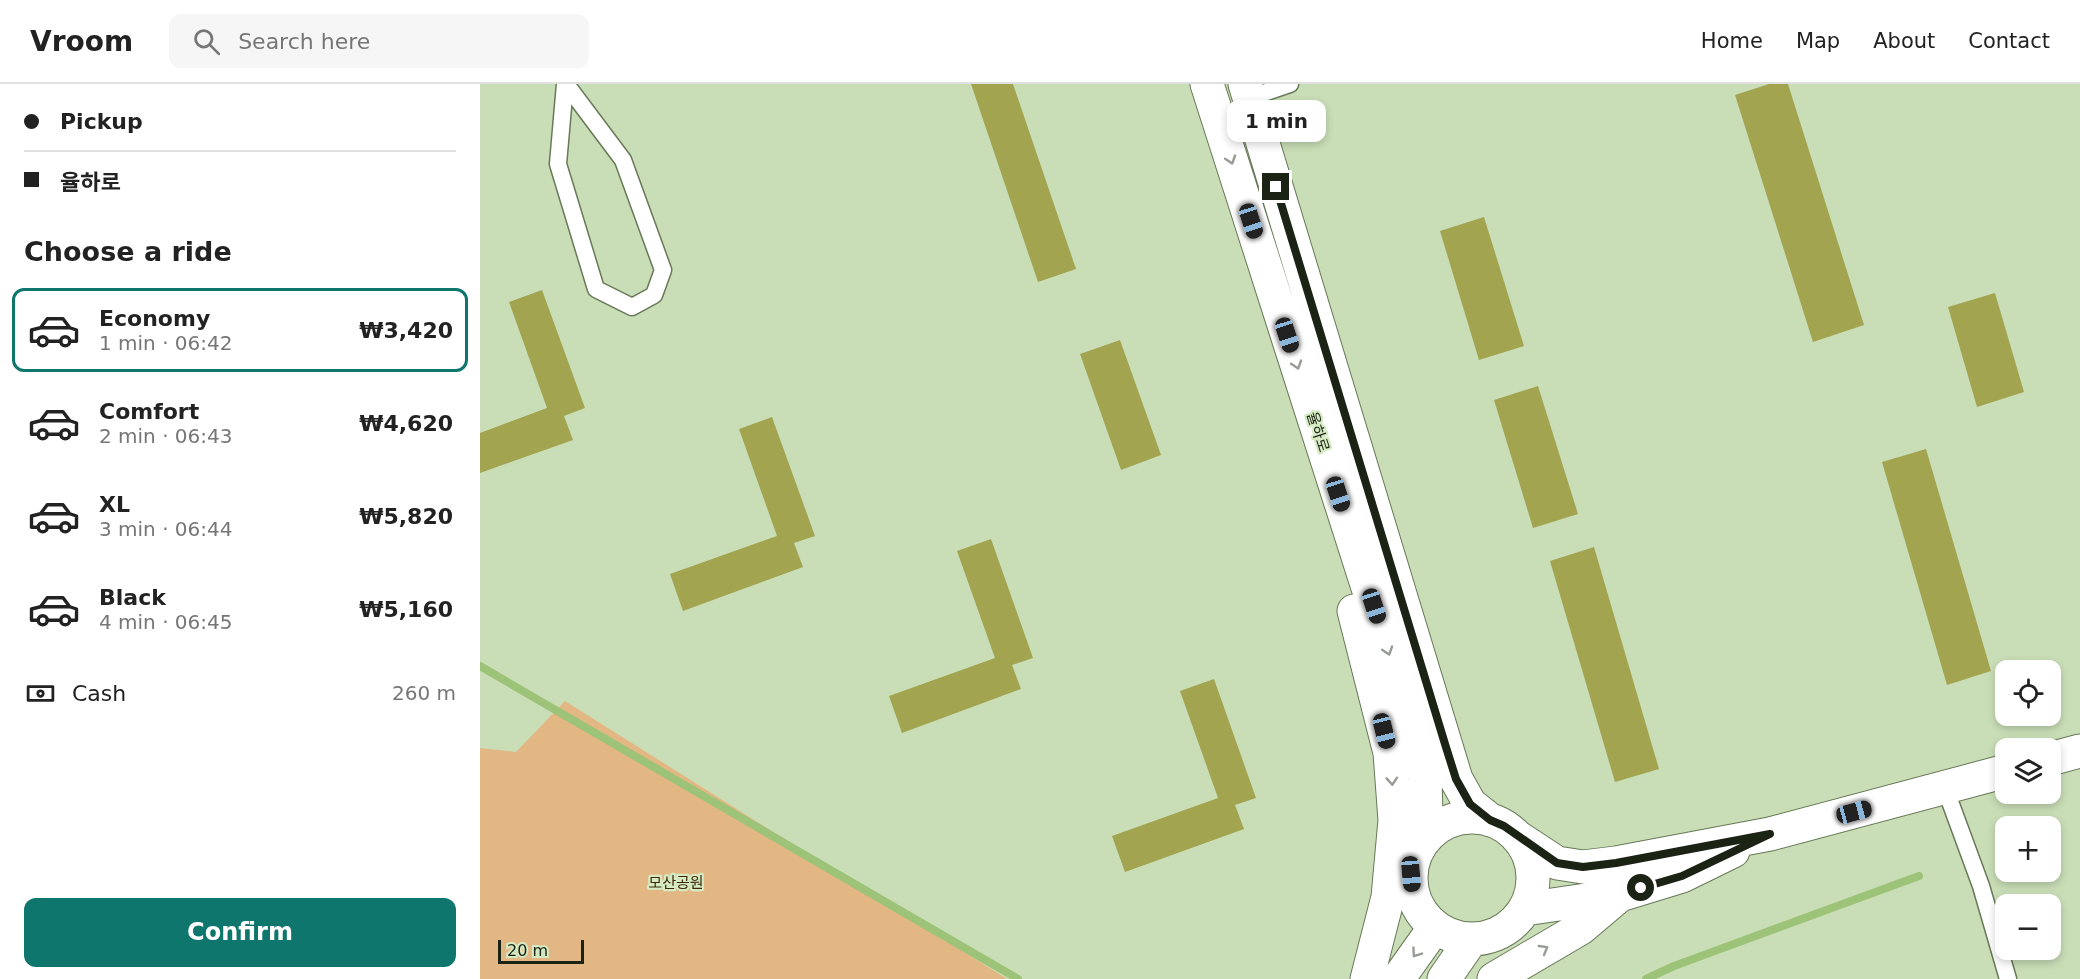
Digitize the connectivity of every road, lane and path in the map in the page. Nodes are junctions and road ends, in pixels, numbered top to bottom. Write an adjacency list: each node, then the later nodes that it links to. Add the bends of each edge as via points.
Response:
1 (566, 84): 1 (lane, via 558,164 596,289 632,307 654,295 663,270 624,160)
2 (1207, 84): 5 (main road, 율하로, one-way to 5)
3 (1290, 84): 4 (lane)
4 (1247, 91): 10 (main road, 율하로, via 1456,779 1470,804)
5 (1346, 517): 12 (main road, 율하로, one-way to 12, via 1425,776 1426,817); 17 (main road, one-way to 17, via 1350,595 1390,753 1395,820 1388,897)
6 (2080, 751): 7 (main road)
7 (2061, 756)
8 (1995, 774): 9 (main road)
9 (1945, 788): 11 (main road); 21 (lane, via 1981,886)
10 (1503, 828): 11 (main road, via 1557,863 1583,867); 12 (main road, via 1468,817 1447,822 1429,835); 14 (main road, via 1527,852 1532,890)
11 (1770, 834): 13 (main road, via 1682,876)
12 (1416, 852): 15 (main road, via 1411,874 1413,895 1421,913)
13 (1620, 895): 14 (main road); 20 (main road, one-way to 13, via 1581,928)
14 (1525, 909): 16 (main road, via 1511,925 1492,936)
15 (1435, 927): 16 (main road, via 1451,936); 18 (main road, one-way to 18)
16 (1471, 940): 19 (main road)
17 (1367, 979)
18 (1398, 979)
19 (1444, 979)
20 (1494, 979)
21 (2007, 979)

